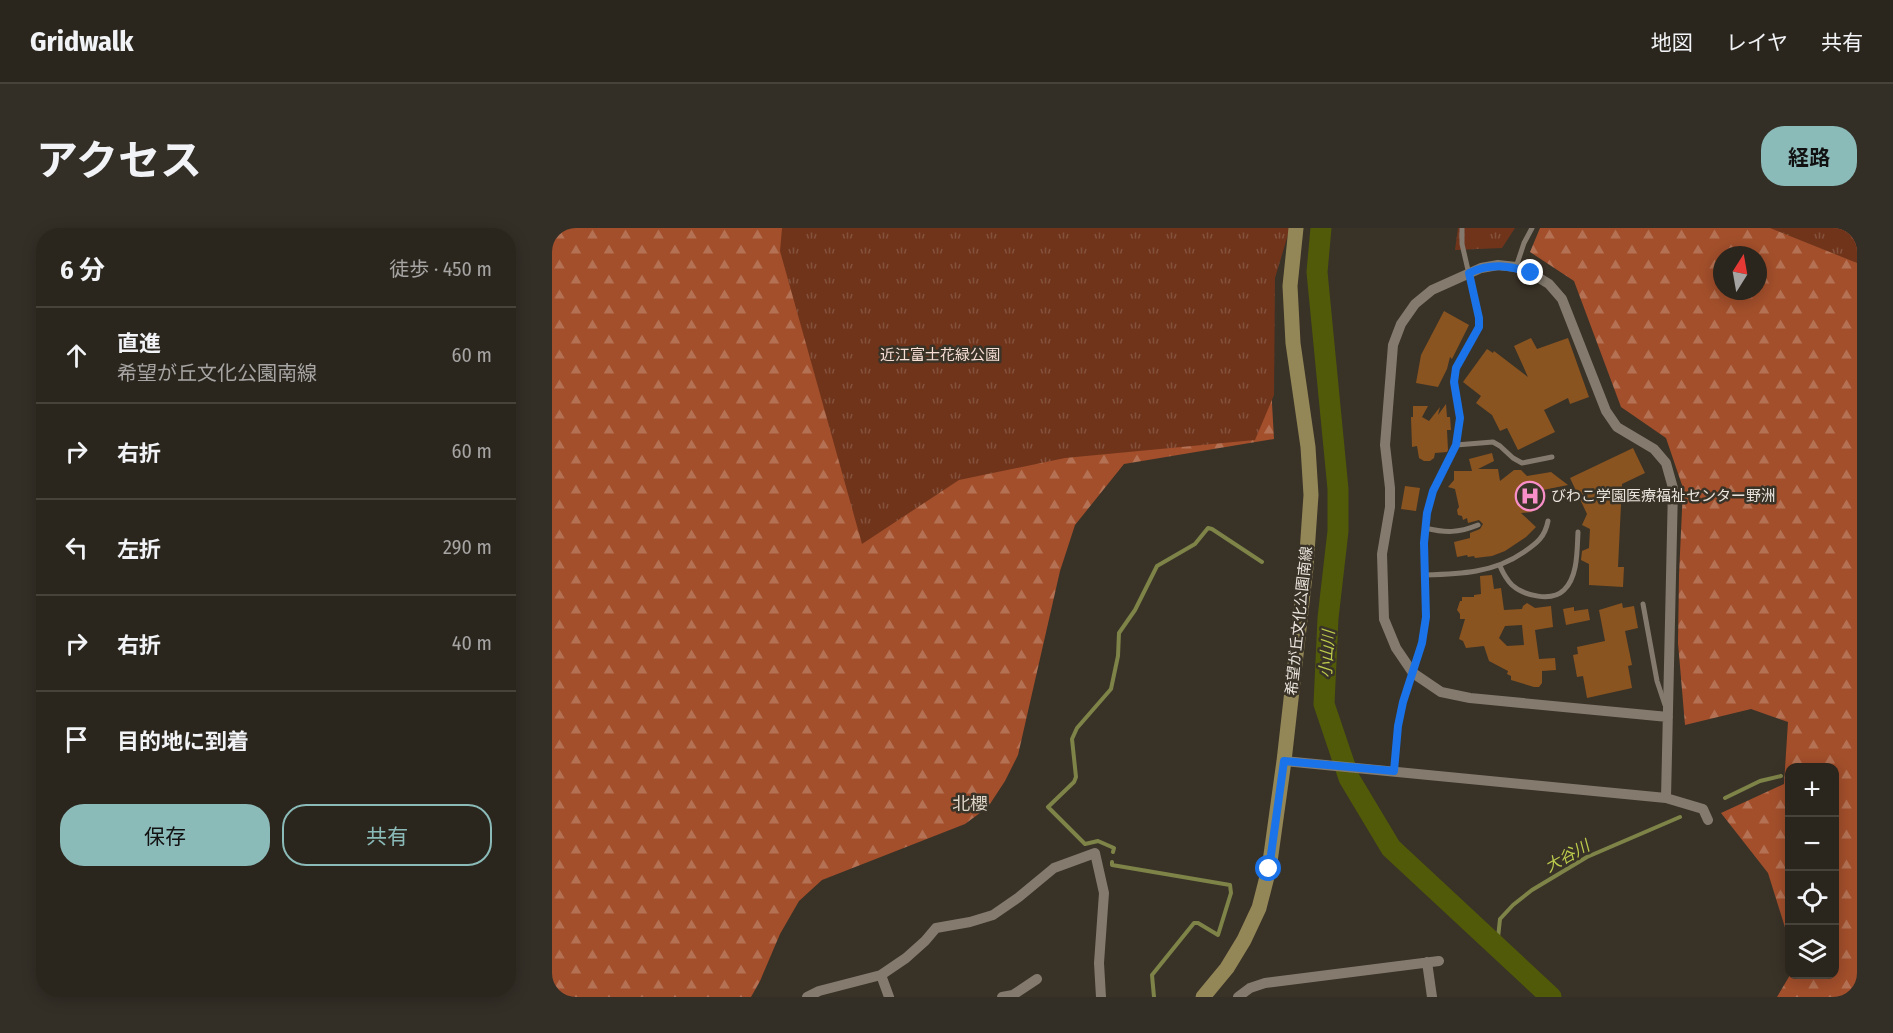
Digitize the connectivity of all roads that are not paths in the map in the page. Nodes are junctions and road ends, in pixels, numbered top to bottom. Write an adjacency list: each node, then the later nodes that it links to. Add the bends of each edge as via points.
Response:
1 (1296, 228): 17 (main road, 希望が丘文化公園南線, via 1290,286 1293,343 1311,495)
2 (1462, 228): 5 (lane)
3 (1532, 228): 4 (lane)
4 (1516, 267): 5 (street, via 1481,267); 16 (street, via 1549,284 1562,299 1606,411 1617,427 1654,449 1666,463 1672,489)
5 (1469, 273): 6 (lane, via 1479,327 1456,368 1454,382 1460,418); 15 (street, via 1432,290 1415,304 1393,345 1385,445 1390,498 1382,554 1383,608 1396,648)
6 (1456, 445): 7 (lane, via 1493,442 1522,463); 10 (lane, via 1433,491)
7 (1552, 457)
8 (1548, 520): 12 (lane, via 1546,532 1538,542)
9 (1478, 525): 10 (lane, via 1455,532)
10 (1425, 528): 13 (lane)
11 (1578, 532): 12 (lane, via 1575,567 1565,590 1555,596 1526,593 1505,577)
12 (1500, 566): 13 (lane, via 1459,574)
13 (1425, 575): 15 (lane, via 1426,617)
14 (1643, 603): 16 (lane, via 1657,681)
15 (1413, 673): 16 (street, via 1442,692 1470,698); 18 (lane, via 1398,726)
16 (1668, 717): 19 (street)
17 (1284, 761): 18 (street); 29 (main road, 希望が丘文化公園南線, via 1269,869 1259,908 1227,968)
18 (1394, 771): 19 (street)
19 (1666, 798): 20 (street, via 1703,809)
20 (1708, 819)
21 (1439, 961): 22 (street)
22 (1427, 963): 30 (street, via 1265,983); 31 (street)
23 (881, 975): 25 (street); 26 (street); 28 (street, via 906,958 936,928 993,915 1054,868 1095,853 1104,893)
24 (1037, 979): 27 (street, via 1013,995)
25 (807, 997)
26 (889, 997)
27 (1002, 997)
28 (1101, 997)
29 (1203, 997)
30 (1238, 997)
31 (1432, 997)

